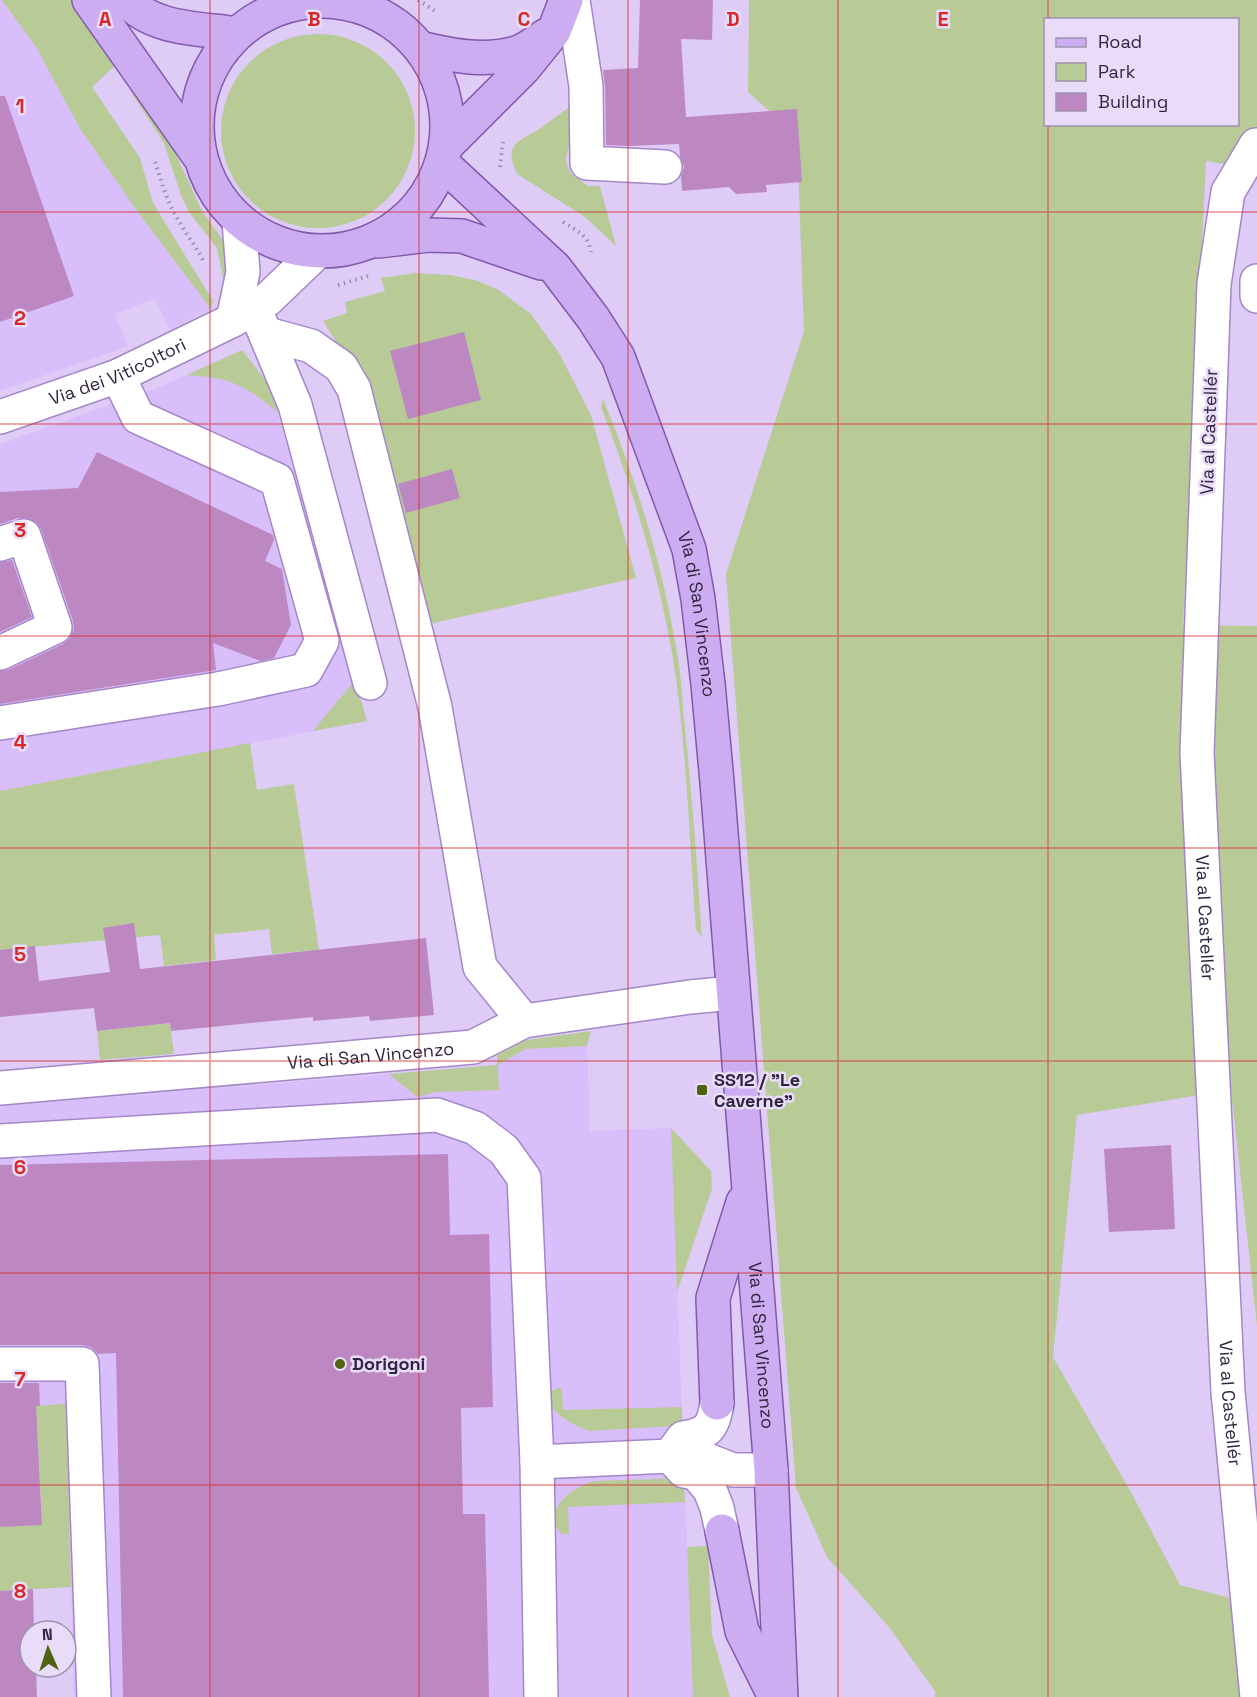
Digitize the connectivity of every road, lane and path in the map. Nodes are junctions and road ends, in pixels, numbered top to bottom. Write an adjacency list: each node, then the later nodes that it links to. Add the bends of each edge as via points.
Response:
1 (89, 0): 13 (main road)
2 (126, 0): 6 (main road, via 135,10 167,25)
3 (566, 0): 7 (main road)
4 (573, 0): 14 (street, via 586,86 587,163)
5 (337, 1): 6 (main road, via 305,2); 8 (main road, via 373,11)
6 (242, 21): 13 (main road, via 208,74 196,113)
7 (554, 31): 8 (main road, via 517,53 489,57 456,57); 11 (main road)
8 (424, 49): 11 (main road, via 436,69 450,116)
9 (507, 136): 15 (path, via 500,156)
10 (1257, 146): 47 (street, Via al Castellér, via 1228,192 1214,284 1197,753 1228,1392)
11 (446, 153): 18 (main road, via 431,189 408,218); 22 (main road, Via di San Vincenzo)
12 (151, 154): 21 (path, via 176,218)
13 (200, 158): 17 (main road, via 208,181)
14 (665, 167)
15 (503, 174)
16 (554, 216): 20 (path, via 589,241)
17 (238, 221): 19 (main road, via 275,243); 25 (street)
18 (370, 242): 19 (main road, via 344,250); 22 (main road, via 429,235 462,236)
19 (317, 252): 25 (street, Via dei Viticoltori)
20 (589, 260)
21 (206, 266)
22 (555, 268): 32 (main road, Via di San Vincenzo, via 618,357 689,549 708,684)
23 (1257, 281): 24 (street)
24 (1257, 296)
25 (252, 320): 26 (street, Via dei Viticoltori); 30 (street, via 295,405); 33 (street, via 311,346 341,367 354,389 435,707 480,967)
26 (118, 376): 27 (street, Via dei Viticoltori); 31 (street, via 138,417 277,480 322,641 306,670 218,689)
27 (0, 417)
28 (0, 544): 29 (street, via 24,536 55,627)
29 (0, 653)
30 (370, 683)
31 (0, 723)
32 (733, 993): 33 (street, Via di San Vincenzo); 36 (main road, Via di San Vincenzo)
33 (524, 1021): 34 (street, Via di San Vincenzo, via 473,1047)
34 (0, 1088)
35 (0, 1141): 40 (street, via 437,1115 475,1128 504,1150 524,1178)
36 (748, 1185): 38 (main road, via 713,1298); 41 (main road, Via di San Vincenzo)
37 (0, 1364): 43 (street, via 82,1364)
38 (717, 1403): 39 (street, via 715,1419 707,1430 683,1438)
39 (670, 1456): 40 (street); 41 (street, via 702,1458 733,1470); 42 (street, via 684,1471 696,1473 710,1490)
40 (537, 1462): 44 (street)
41 (771, 1470): 46 (main road, Via di San Vincenzo)
42 (722, 1531): 45 (main road, via 743,1634)
43 (94, 1697)
44 (541, 1697)
45 (775, 1697)
46 (781, 1697)
47 (1257, 1697)

